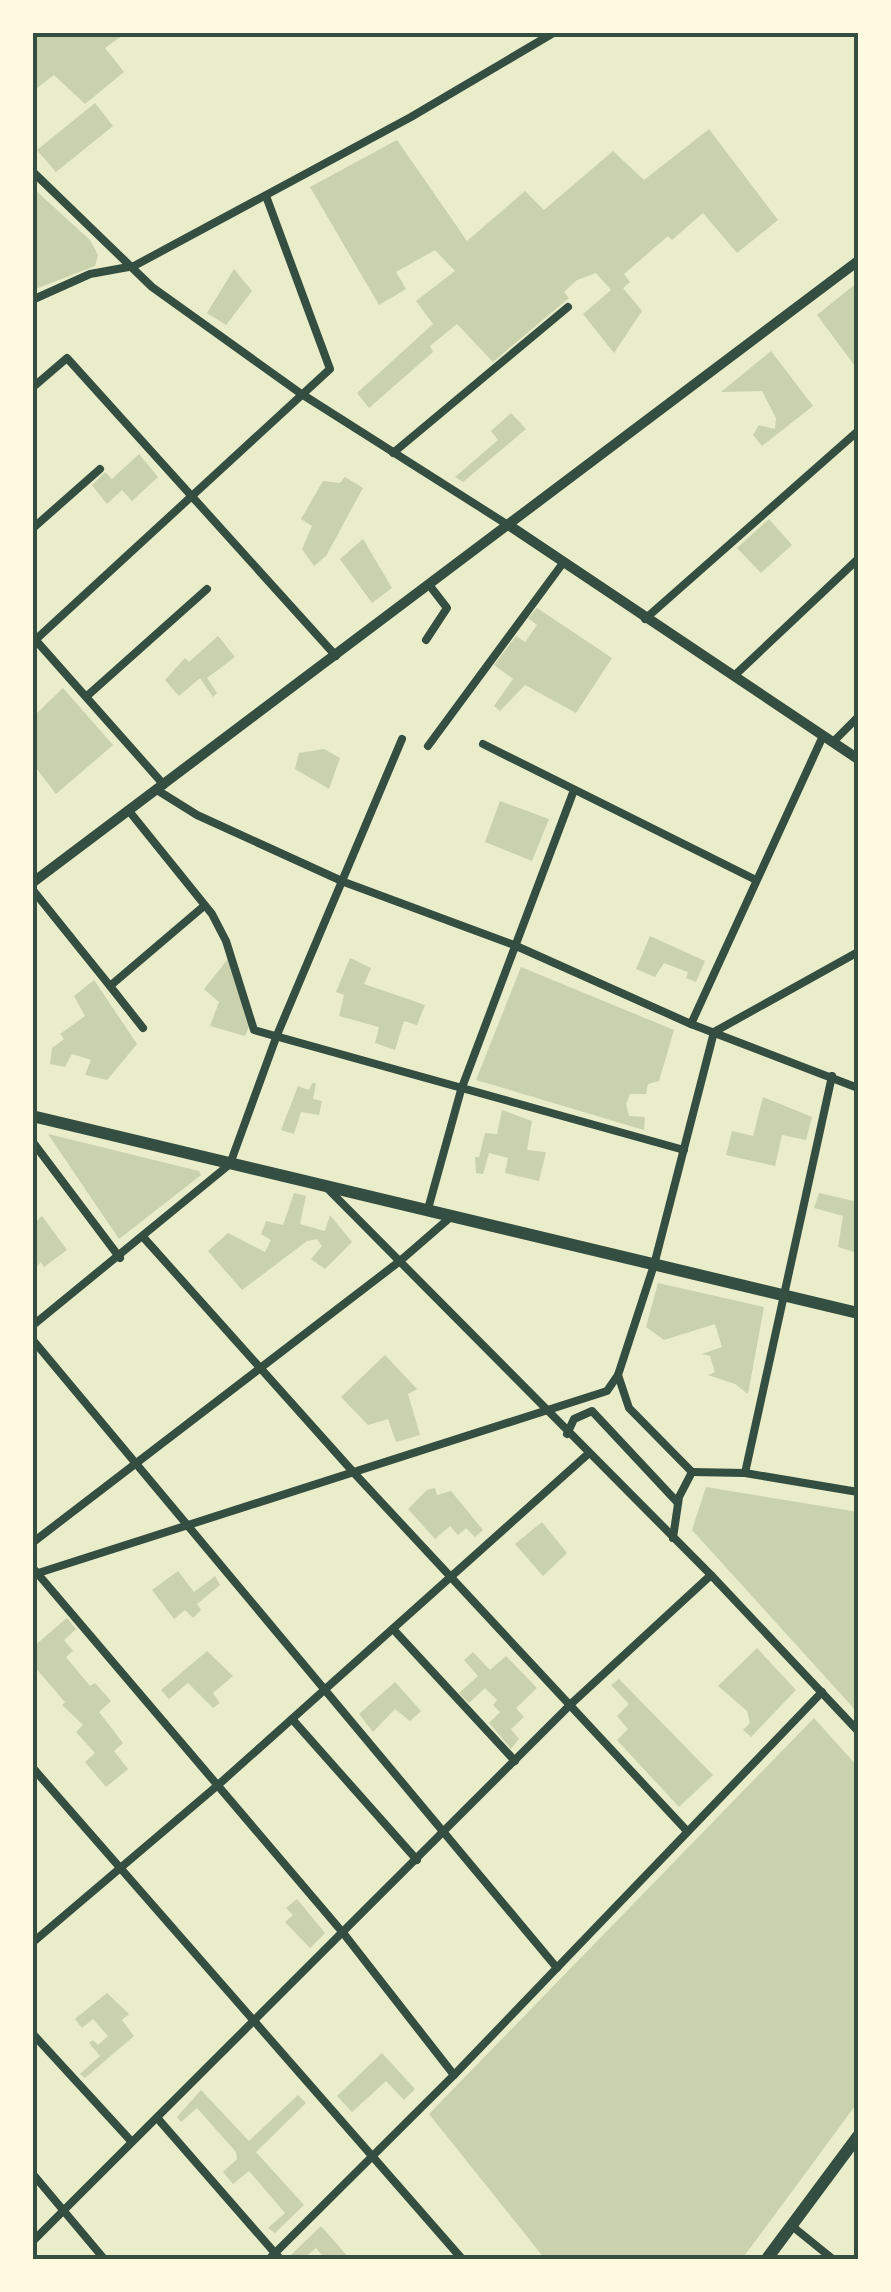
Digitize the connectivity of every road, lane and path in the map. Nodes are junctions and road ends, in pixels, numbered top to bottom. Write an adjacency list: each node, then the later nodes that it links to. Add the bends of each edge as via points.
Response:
1 (555, 32): 3 (street)
2 (32, 171): 5 (street)
3 (266, 196): 5 (street); 9 (street, via 330,369)
4 (858, 261): 14 (street)
5 (134, 266): 6 (street, via 90,274); 9 (street, via 152,287)
6 (32, 300)
7 (568, 307): 11 (street)
8 (32, 388): 13 (street, via 67,358)
9 (300, 393): 11 (street); 13 (street)
10 (858, 431): 20 (street)
11 (393, 453): 14 (street)
12 (100, 469): 15 (street)
13 (188, 497): 21 (street); 23 (street)
14 (510, 526): 17 (street); 18 (street)
15 (32, 528)
16 (858, 559): 24 (street)
17 (563, 563): 20 (street); 30 (street)
18 (430, 586): 22 (street, via 446,608); 23 (street)
19 (207, 589): 25 (street)
20 (645, 618): 24 (street)
21 (34, 639): 25 (street)
22 (426, 640)
23 (336, 656): 32 (street)
24 (734, 676): 28 (street)
25 (88, 696): 32 (street)
26 (858, 717): 28 (street)
27 (402, 739): 36 (street)
28 (828, 739): 31 (street); 35 (street)
29 (483, 744): 33 (street)
30 (428, 746)
31 (858, 758)
32 (160, 787): 34 (street); 36 (street, via 197,816)
33 (574, 790): 35 (street); 39 (street)
34 (129, 811): 37 (street); 38 (street)
35 (756, 880): 42 (street)
36 (344, 882): 39 (street); 45 (street)
37 (32, 886): 41 (street)
38 (204, 906): 41 (street); 45 (street, via 226,941 254,1030)
39 (514, 945): 42 (street); 48 (street)
40 (858, 952): 44 (street)
41 (110, 986): 43 (street)
42 (692, 1024): 44 (street)
43 (142, 1028)
44 (714, 1032): 46 (street); 51 (street)
45 (277, 1034): 48 (street); 52 (street)
46 (832, 1076): 47 (street); 60 (street)
47 (858, 1088)
48 (462, 1090): 51 (street); 54 (street)
49 (32, 1116): 52 (main road)
50 (32, 1141): 57 (street)
51 (684, 1150): 59 (street)
52 (230, 1164): 53 (main road); 56 (street)
53 (324, 1185): 54 (main road); 58 (street)
54 (428, 1208): 55 (main road)
55 (453, 1215): 58 (street); 59 (main road)
56 (144, 1238): 57 (street); 64 (street)
57 (120, 1258): 62 (street)
58 (400, 1262): 64 (street); 68 (street)
59 (654, 1265): 60 (main road); 65 (street)
60 (784, 1294): 61 (main road); 73 (street)
61 (858, 1312)
62 (32, 1326)
63 (32, 1339): 71 (street)
64 (260, 1368): 71 (street); 74 (street)
65 (618, 1375): 66 (street); 72 (street, via 629,1408)
66 (607, 1391): 67 (street); 68 (street)
67 (592, 1411): 69 (street, via 574,1419); 76 (street)
68 (547, 1414): 69 (street); 74 (street)
69 (567, 1434): 70 (street)
70 (588, 1454): 78 (street); 82 (street)
71 (135, 1464): 77 (street); 79 (street)
72 (692, 1472): 73 (street); 76 (street)
73 (746, 1473): 75 (street)
74 (355, 1474): 77 (street); 82 (street)
75 (858, 1492)
76 (678, 1504): 78 (street)
77 (185, 1526): 80 (street); 84 (street)
78 (672, 1538): 81 (street)
79 (32, 1543)
80 (34, 1572): 91 (street)
81 (711, 1575): 85 (street); 86 (street)
82 (451, 1578): 83 (street); 86 (street)
83 (393, 1629): 84 (street); 89 (street)
84 (322, 1691): 87 (street); 93 (street)
85 (822, 1692): 88 (street); 92 (street)
86 (572, 1704): 89 (street); 92 (street)
87 (292, 1718): 91 (street); 94 (street)
88 (858, 1731)
89 (515, 1761): 93 (street)
90 (32, 1767): 95 (street)
91 (218, 1786): 95 (street); 96 (street)
92 (687, 1831): 98 (street)
93 (442, 1836): 94 (street); 98 (street)
94 (417, 1860): 96 (street)
95 (118, 1867): 97 (street); 99 (street)
96 (344, 1934): 99 (street); 101 (street)
97 (32, 1942)
98 (556, 1968): 101 (street)
99 (253, 2022): 102 (street); 105 (street)
100 (32, 2033): 104 (street)
101 (454, 2075): 105 (street)
102 (159, 2120): 104 (street); 110 (street)
103 (858, 2136): 108 (main road)
104 (131, 2142): 107 (street)
105 (372, 2156): 110 (street); 112 (street)
106 (32, 2173): 107 (street)
107 (64, 2209): 109 (street); 111 (street)
108 (792, 2226): 113 (main road); 114 (street)
109 (32, 2242)
110 (274, 2257)
111 (105, 2260)
112 (463, 2260)
113 (766, 2260)
114 (834, 2260)

